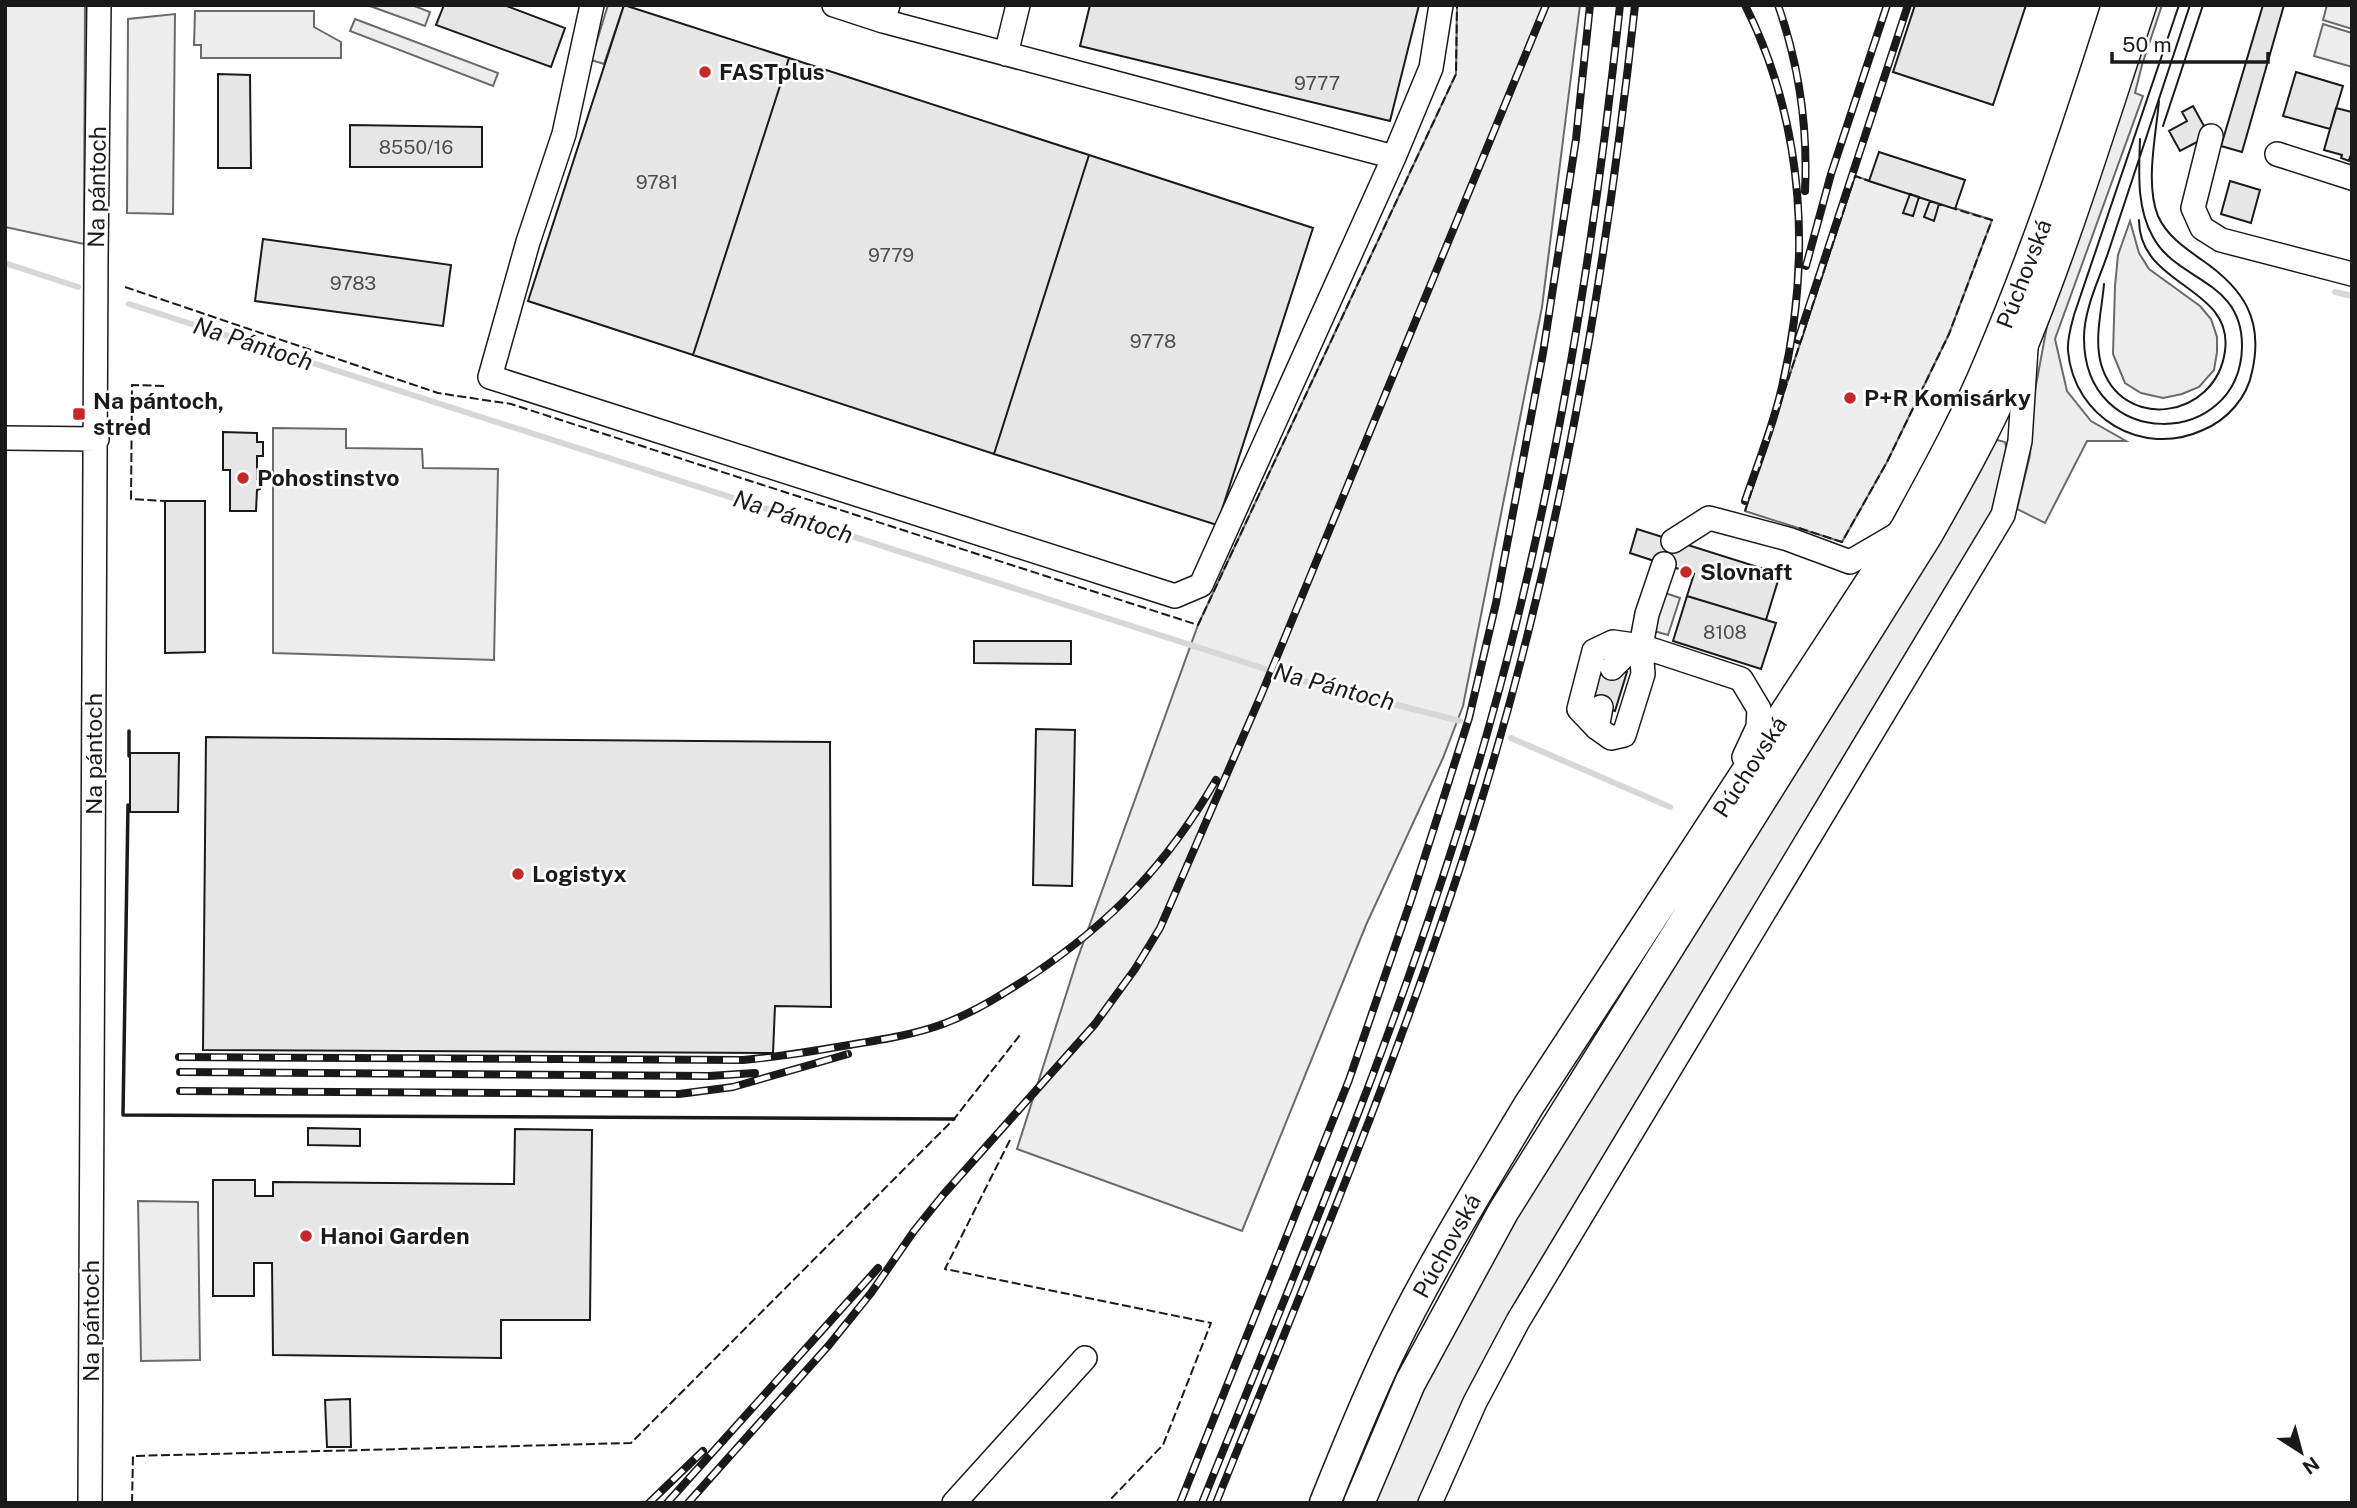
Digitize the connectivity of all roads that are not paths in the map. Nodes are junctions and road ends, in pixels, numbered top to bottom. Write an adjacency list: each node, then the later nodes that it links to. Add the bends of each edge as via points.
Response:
1 (99, 5): 17 (street, Na pántoch)
2 (592, 5): 12 (street, via 564,134 490,377 1175,596 1201,585)
3 (834, 5): 8 (street)
4 (1018, 5): 9 (street)
5 (1441, 5): 12 (street, via 1431,68)
6 (2117, 5): 18 (main road, Púchovská, via 2016,300 1960,427)
7 (2141, 5): 15 (main road, Púchovská)
8 (885, 13): 9 (street)
9 (1006, 54): 12 (street)
10 (2211, 136): 14 (street, via 2193,208 2202,228 2221,240)
11 (2277, 154): 13 (street)
12 (1394, 157)
13 (2352, 178)
14 (2352, 274)
15 (2027, 335): 28 (main road, Púchovská, via 1985,430 1927,535 1503,1212 1409,1382); 29 (street, via 2020,441 2003,515 1518,1321)
16 (5, 438): 17 (street)
17 (97, 439): 25 (street, Na pántoch)
18 (1906, 528): 19 (street, via 1850,562 1709,517); 23 (main road, Púchovská)
19 (1673, 541)
20 (1664, 564): 21 (street)
21 (1641, 646): 21 (street, via 1643,674 1624,735 1611,738 1599,717 1579,709 1594,651 1613,642); 22 (street); 23 (street, via 1741,679 1759,709 1758,727 1745,757)
22 (1612, 668)
23 (1685, 865): 27 (main road, Púchovská, via 1466,1211 1388,1354)
24 (1085, 1358): 26 (street)
25 (90, 1503)
26 (954, 1503)
27 (1325, 1503)
28 (1359, 1503)
29 (1430, 1503)

